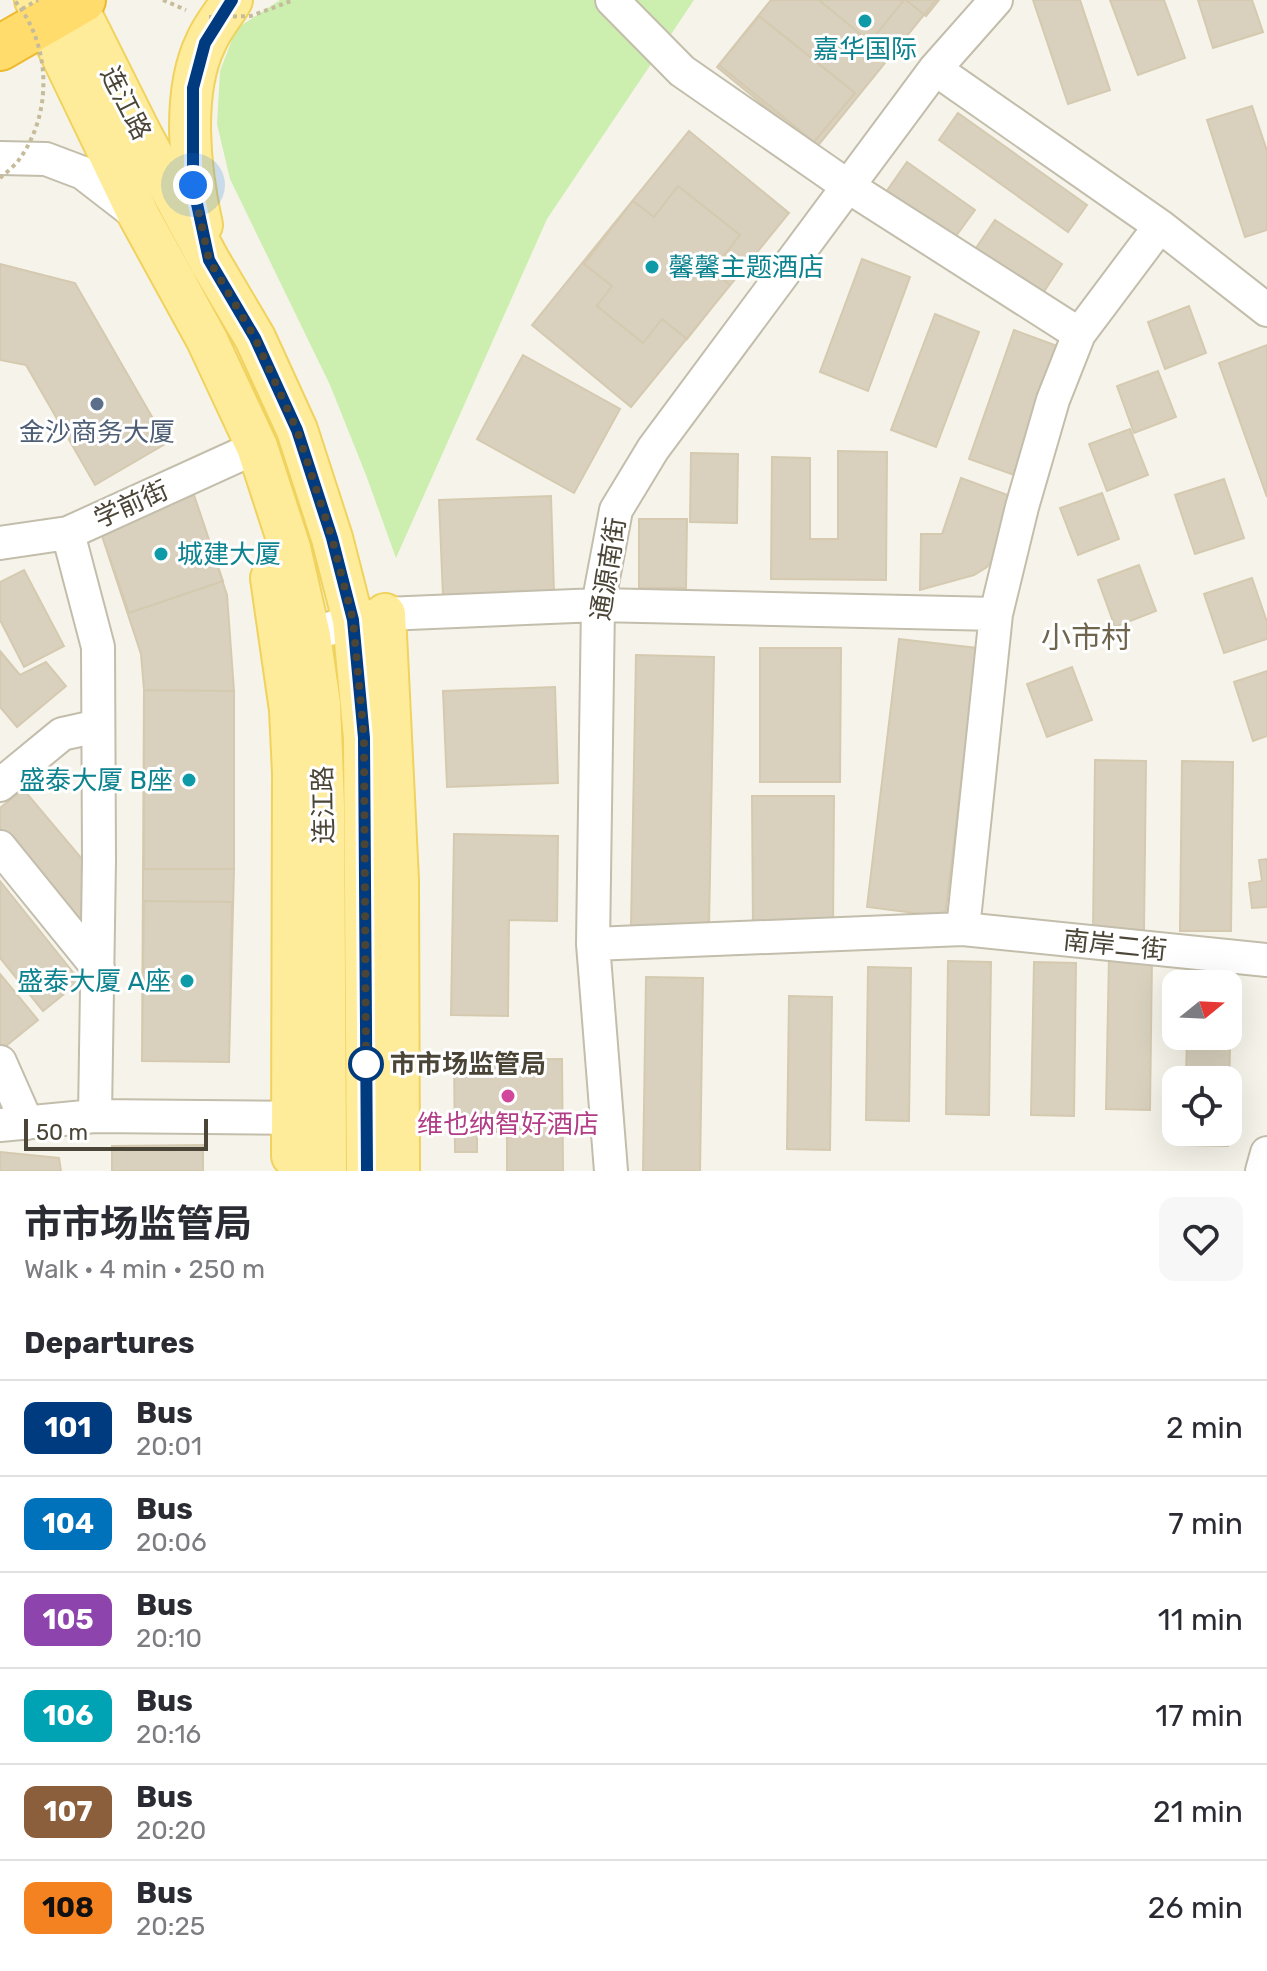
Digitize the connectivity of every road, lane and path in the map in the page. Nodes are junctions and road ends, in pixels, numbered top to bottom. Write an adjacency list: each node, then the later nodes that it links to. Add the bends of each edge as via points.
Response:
1 (612, 0): 10 (street, via 682,71)
2 (996, 0): 7 (street, 通源南街)
3 (291, 1): 5 (path, bridge, via 251,16)
4 (48, 4): 6 (highway); 9 (path, bridge, via 37,38 45,80 38,123 18,161); 11 (main road, 连江路); 13 (main road, 连江路, via 140,132)
5 (221, 9): 13 (main road, via 193,88 193,185)
6 (0, 48)
7 (935, 69): 10 (street, 通源南街); 12 (street)
8 (0, 158): 11 (street, via 46,159 83,173)
9 (0, 178)
10 (849, 187): 15 (street); 19 (street, 通源南街, via 653,449 616,510)
11 (139, 216): 16 (main road, 连江路, via 207,340)
12 (1160, 226): 14 (street); 15 (street)
13 (209, 260): 21 (main road, 连江路, via 255,338 297,430 332,538)
14 (1267, 310)
15 (1079, 334): 20 (street, via 1053,400)
16 (257, 447): 17 (street, 学前街); 22 (main road, 连江路, via 290,548); 33 (main road, 连江路, via 290,710)
17 (68, 533): 18 (street, 学前街); 23 (street, via 98,647)
18 (0, 543)
19 (598, 605): 20 (street); 21 (street); 27 (street, 通源南街)
20 (996, 614): 26 (street)
21 (369, 617): 22 (street); 35 (main road, 连江路, via 364,738); 36 (main road, 连江路, via 398,880)
22 (310, 636): 33 (main road, 连江路, via 320,704 324,805)
23 (98, 726): 24 (street, via 62,734); 29 (street)
24 (0, 785)
25 (0, 847): 29 (street)
26 (963, 929): 27 (street, 南岸二街); 28 (street, 南岸二街)
27 (593, 944): 37 (street, 通源南街)
28 (1267, 960)
29 (98, 968): 31 (street)
30 (0, 1062): 32 (street)
31 (95, 1116): 32 (street); 33 (street)
32 (14, 1124)
33 (306, 1147)
34 (1267, 1153): 38 (street)
35 (367, 1171)
36 (399, 1171)
37 (611, 1171)
38 (1262, 1171)

